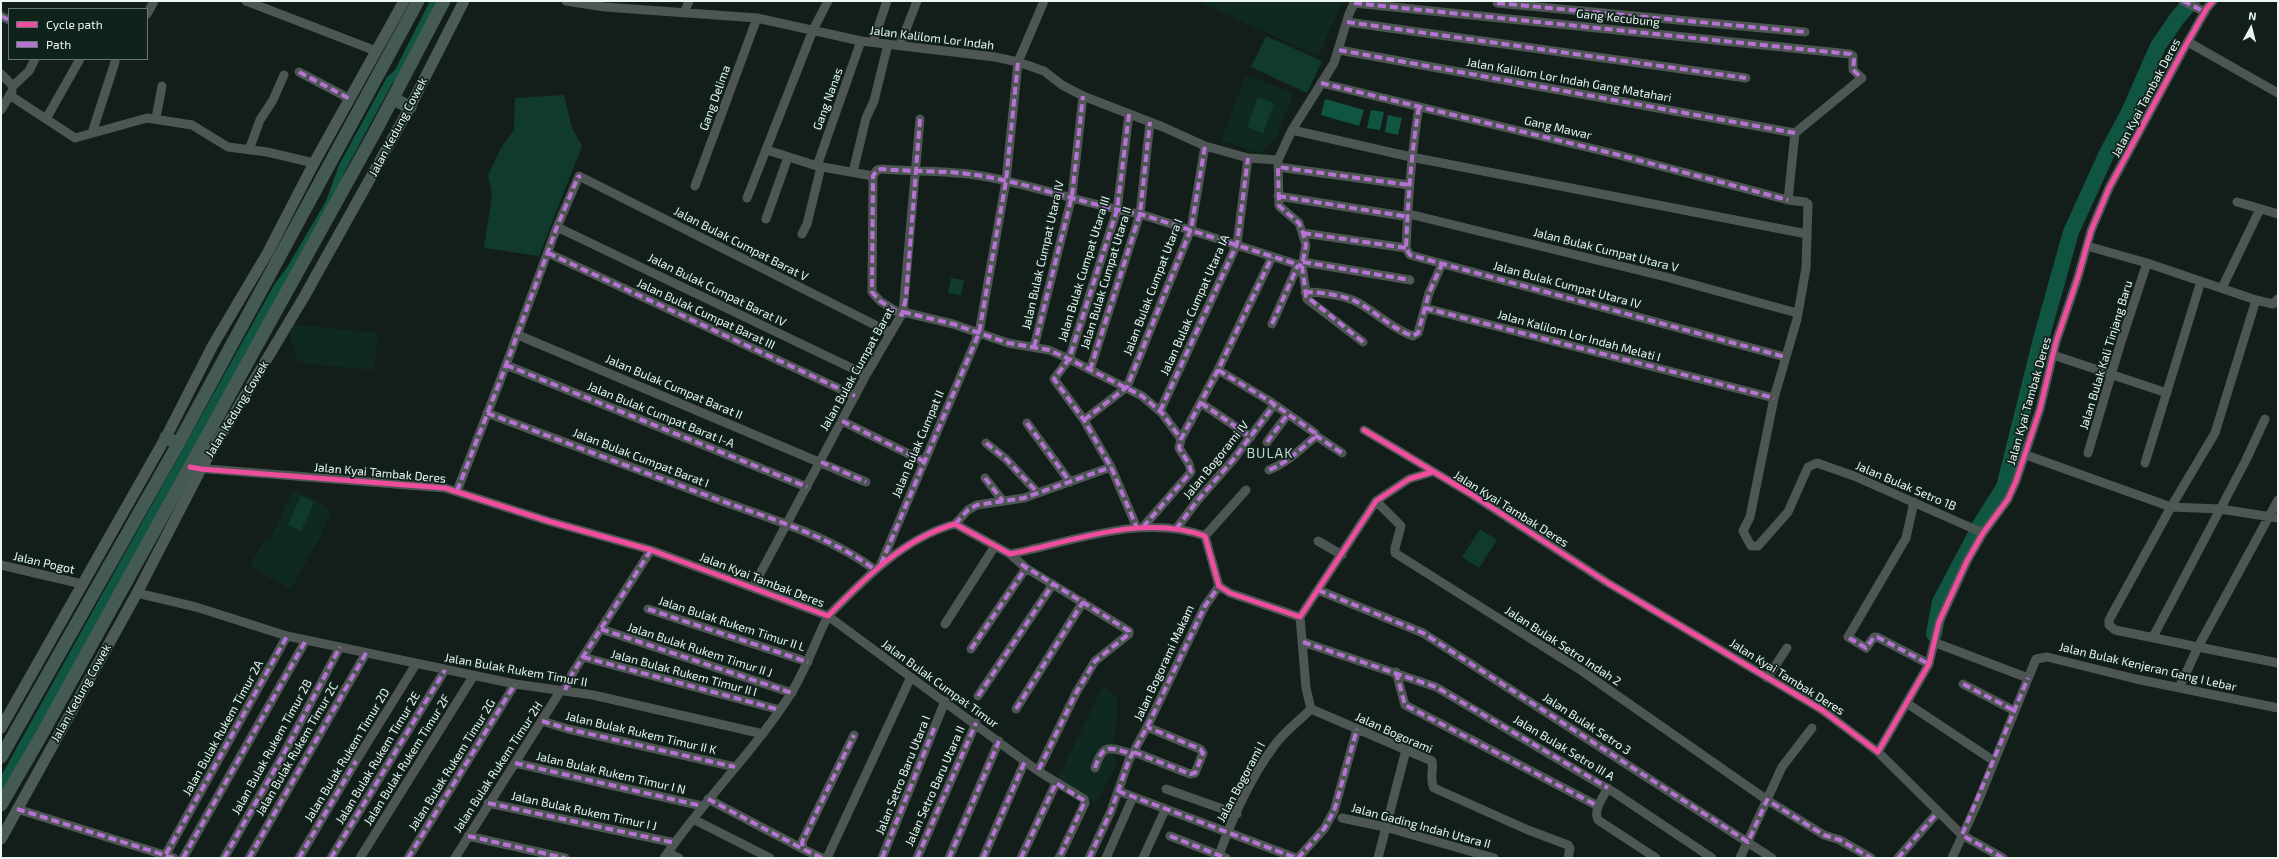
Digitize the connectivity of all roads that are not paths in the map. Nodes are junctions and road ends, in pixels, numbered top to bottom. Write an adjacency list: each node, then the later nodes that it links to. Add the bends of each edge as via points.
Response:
1 (154, 1): 18 (street)
2 (246, 1): 30 (street)
3 (404, 1): 30 (main road)
4 (418, 1): 69 (highway, Jalan Kedung Cowek)
5 (444, 1): 46 (highway, Jalan Kedung Cowek)
6 (464, 1): 47 (main road, Jalan Kedung Cowek)
7 (566, 1): 19 (street, Jalan Kalilom Lor Indah, via 605,7)
8 (689, 1): 19 (street)
9 (828, 1): 22 (street)
10 (887, 1): 25 (street)
11 (917, 1): 28 (street)
12 (1044, 1): 34 (street, Jalan Bulak Cumpat II)
13 (2213, 1): 17 (street, Jalan Kyai Tambak Deres)
14 (1354, 2): 21 (street); 57 (street, Gang Kecubung, via 1850,54 1854,60 1853,70 1862,78)
15 (2185, 2): 17 (street)
16 (1497, 3): 23 (street)
17 (2201, 10): 26 (street, Jalan Kyai Tambak Deres)
18 (148, 12)
19 (684, 13): 20 (street, Jalan Kalilom Lor Indah)
20 (757, 18): 22 (street, Jalan Kalilom Lor Indah); 72 (street, Gang Delima)
21 (1347, 22): 29 (street); 38 (street)
22 (813, 30): 24 (street, Jalan Kalilom Lor Indah); 60 (street)
23 (1805, 32)
24 (861, 41): 25 (street, Jalan Kalilom Lor Indah); 66 (street, Gang Nanas)
25 (873, 42): 27 (street, Jalan Kalilom Lor Indah)
26 (2188, 42): 42 (street); 92 (street, Jalan Kyai Tambak Deres, via 2109,188)
27 (888, 44): 28 (street, Jalan Kalilom Lor Indah); 67 (street)
28 (900, 45): 34 (street, Jalan Kalilom Lor Indah)
29 (1339, 50): 39 (street); 57 (street, Jalan Kalilom Lor Indah Gang Matahari)
30 (376, 51): 45 (main road)
31 (34, 60): 40 (street, via 29,70)
32 (79, 60): 52 (street)
33 (115, 62): 56 (street)
34 (1018, 62): 44 (street, Jalan Kalilom Lor Indah, via 1044,71 1062,85); 71 (street, Jalan Bulak Cumpat II)
35 (298, 72): 45 (street)
36 (1, 74): 40 (street)
37 (284, 75): 59 (street, via 273,100 260,120)
38 (1746, 78)
39 (1321, 83): 48 (street, Gang Mawar); 55 (street)
40 (13, 86): 43 (street)
41 (162, 86): 51 (street)
42 (2278, 93)
43 (11, 96): 49 (street); 52 (street)
44 (1083, 96): 50 (street, Jalan Kalilom Lor Indah); 75 (street, Jalan Bulak Cumpat Utara IV)
45 (350, 99): 64 (main road)
46 (393, 100): 47 (highway); 69 (highway, Jalan Kedung Cowek)
47 (410, 107): 150 (main road, Jalan Kedung Cowek, via 304,297)
48 (1419, 107): 62 (street); 78 (street, Gang Mawar, via 1615,154)
49 (1, 110)
50 (1130, 114): 54 (street, Jalan Kalilom Lor Indah); 81 (street, Jalan Bulak Cumpat Utara III)
51 (156, 118): 56 (street, via 147,118); 59 (street, via 192,125 221,144)
52 (46, 119): 56 (street, via 73,138)
53 (920, 119): 68 (street, Jalan Bulak Cumpat Barat)
54 (1150, 122): 58 (street, Jalan Kalilom Lor Indah); 82 (street, Jalan Bulak Cumpat Utara II)
55 (1292, 130): 62 (street); 65 (street)
56 (92, 133)
57 (1795, 133): 78 (street)
58 (1205, 146): 63 (street, Jalan Kalilom Lor Indah); 87 (street, Jalan Bulak Cumpat Utara I)
59 (249, 150): 64 (street)
60 (767, 150): 61 (street); 77 (street)
61 (788, 157): 66 (street); 85 (street)
62 (1411, 157): 73 (street); 90 (street)
63 (1248, 158): 65 (street, Jalan Kalilom Lor Indah); 91 (street, Jalan Bulak Cumpat Utara IA)
64 (314, 163): 137 (main road)
65 (1278, 164): 73 (street); 76 (street)
66 (819, 166): 67 (street); 89 (street, Gang Nanas, via 807,224)
67 (853, 172): 70 (street)
68 (916, 172): 70 (street, via 881,169); 71 (street, via 980,175); 106 (street, Jalan Bulak Cumpat Barat)
69 (339, 176): 74 (highway, Jalan Kedung Cowek); 74 (highway, Jalan Kedung Cowek)
70 (873, 176): 106 (street, via 872,292 880,301)
71 (1006, 181): 75 (street); 110 (street, Jalan Bulak Cumpat II)
72 (695, 186)
73 (1409, 186): 84 (street)
74 (328, 196): 142 (highway, Jalan Kedung Cowek); 150 (highway, Jalan Kedung Cowek)
75 (1072, 196): 81 (street); 113 (street, Jalan Bulak Cumpat Utara IV)
76 (1278, 196): 84 (street, Jalan Bulak Cumpat Utara V); 88 (street, via 1279,206 1299,222)
77 (747, 198)
78 (1788, 200): 90 (street, Gang Mawar, via 1808,204)
79 (2236, 202): 80 (street)
80 (2260, 209): 83 (street); 101 (street)
81 (1117, 210): 82 (street); 116 (street, Jalan Bulak Cumpat Utara III)
82 (1140, 214): 87 (street); 118 (street, Jalan Bulak Cumpat Utara II)
83 (2278, 214)
84 (1409, 215): 93 (street); 107 (street, Jalan Bulak Cumpat Utara V, via 1666,277)
85 (766, 219)
86 (557, 227): 94 (street); 109 (street, Jalan Bulak Cumpat Barat V, via 578,177 581,176); 120 (street, Jalan Bulak Cumpat Barat IV)
87 (1190, 229): 91 (street); 122 (street, Jalan Bulak Cumpat Utara I)
88 (1303, 233): 93 (street); 98 (street, via 1306,245)
89 (802, 234)
90 (1807, 234): 107 (street, via 1806,268)
91 (1237, 244): 95 (street); 128 (street, Jalan Bulak Cumpat Utara IA)
92 (2087, 246): 96 (street); 114 (street, Jalan Kyai Tambak Deres)
93 (1406, 248): 97 (street, Jalan Bulak Cumpat Utara IV, via 1410,255)
94 (548, 253): 111 (street); 124 (street, Jalan Bulak Cumpat Barat III)
95 (1272, 257): 98 (street); 119 (street)
96 (2147, 263): 100 (street); 121 (street, Jalan Bulak Kali Tinjang Baru)
97 (1442, 264): 105 (street); 115 (street, Jalan Bulak Cumpat Utara IV)
98 (1301, 265): 99 (street); 102 (street); 108 (street)
99 (1410, 280)
100 (2201, 281): 101 (street); 123 (street)
101 (2222, 288): 103 (street)
102 (1305, 292): 105 (street, via 1356,301 1394,327 1413,336 1418,333); 112 (street, via 1307,299)
103 (2256, 300): 104 (street, via 2270,304); 164 (street, via 2210,443)
104 (2277, 301)
105 (1425, 308): 125 (street, Jalan Kalilom Lor Indah Melati I)
106 (902, 313): 109 (street, Jalan Bulak Cumpat Barat); 110 (street)
107 (1798, 313): 115 (street)
108 (1272, 324)
109 (891, 333): 120 (street, Jalan Bulak Cumpat Barat)
110 (979, 333): 113 (street, via 1008,343); 146 (street, Jalan Bulak Cumpat II)
111 (518, 335): 117 (street); 147 (street, Jalan Bulak Cumpat Barat II)
112 (1363, 342)
113 (1034, 347): 116 (street, via 1049,350)
114 (2053, 355): 121 (street); 145 (street, Jalan Kyai Tambak Deres)
115 (1785, 356): 125 (street)
116 (1069, 359): 118 (street); 132 (street, Jalan Bulak Cumpat Utara III, via 1054,380)
117 (506, 365): 129 (street); 156 (street, Jalan Bulak Cumpat Barat I-A)
118 (1090, 370): 122 (street)
119 (1218, 370): 126 (street); 127 (street)
120 (866, 375): 124 (street, Jalan Bulak Cumpat Barat)
121 (2112, 375): 123 (street); 144 (street, Jalan Bulak Kali Tinjang Baru)
122 (1127, 387): 128 (street); 132 (street)
123 (2167, 393): 148 (street)
124 (855, 396): 133 (street, Jalan Bulak Cumpat Barat)
125 (1774, 398): 163 (street, Jalan Bulak Setro 1B, via 1750,517 1743,529 1751,546 1758,546 1788,512 1808,467 1817,463)
126 (1201, 403): 138 (street); 139 (street)
127 (1274, 405): 130 (street); 138 (street, Jalan Bogorami IV)
128 (1160, 411): 139 (street)
129 (487, 413): 158 (street); 167 (street, Jalan Bulak Cumpat Barat I)
130 (1288, 414): 136 (street); 140 (street)
131 (2265, 419): 165 (street)
132 (1084, 420): 149 (street)
133 (842, 421): 146 (street); 147 (street, Jalan Bulak Cumpat Barat)
134 (1026, 423): 155 (street)
135 (1364, 430): 152 (street, Jalan Kyai Tambak Deres)
136 (1315, 435): 143 (street); 151 (street, via 1290,459)
137 (166, 437): 142 (highway); 181 (main road)
138 (1251, 437): 170 (street, Jalan Bogorami IV)
139 (1181, 439): 169 (street, via 1178,448 1189,464 1191,472)
140 (1267, 442)
141 (986, 443): 159 (street, via 1006,459)
142 (178, 444): 238 (highway, Jalan Kedung Cowek)
143 (1342, 453)
144 (2088, 453)
145 (2026, 455): 164 (street); 171 (street, Jalan Kyai Tambak Deres, via 2008,499)
146 (923, 461): 179 (street, Jalan Bulak Cumpat II)
147 (821, 462): 154 (street, Jalan Bulak Cumpat Barat II); 156 (street, Jalan Bulak Cumpat Barat)
148 (2145, 463)
149 (1111, 467): 155 (street); 169 (street)
150 (196, 468): 158 (street, Jalan Kyai Tambak Deres); 186 (main road, Jalan Kedung Cowek); 254 (highway, Jalan Kedung Cowek)
151 (1268, 470)
152 (1432, 472): 162 (street, via 1409,479); 211 (street, Jalan Kyai Tambak Deres, via 1471,494 1608,583)
153 (985, 478): 161 (street)
154 (866, 482)
155 (1070, 482): 159 (street)
156 (807, 486): 167 (street, Jalan Bulak Cumpat Barat)
157 (1246, 490): 172 (street)
158 (457, 491): 175 (street, Jalan Kyai Tambak Deres, via 548,521)
159 (1038, 492): 161 (street, via 1024,498)
160 (2278, 500): 166 (street)
161 (1003, 501): 168 (street, via 972,507)
162 (1376, 501): 177 (street); 251 (street, Jalan Bulak Setro Indah 2, via 1401,526 1394,548 1395,553 1582,671)
163 (1914, 502): 171 (street, Jalan Bulak Setro 1B); 205 (street, via 1906,538 1848,637 1866,648 1877,637)
164 (2171, 507): 165 (street); 194 (street, via 2109,620 2109,626 2115,630)
165 (2220, 508): 166 (street); 194 (street)
166 (2274, 517): 199 (street)
167 (788, 524): 179 (street, Jalan Bulak Cumpat Barat I); 184 (street, Jalan Bulak Cumpat Barat)
168 (955, 524): 174 (street); 179 (street, Jalan Kyai Tambak Deres, via 938,528)
169 (1140, 528): 170 (street); 176 (street, via 1088,536)
170 (1176, 529): 172 (street)
171 (1983, 533): 197 (street, Jalan Kyai Tambak Deres, via 1956,582 1939,622)
172 (1205, 536): 183 (street)
173 (1318, 541): 177 (street)
174 (995, 546): 176 (street); 191 (street)
175 (651, 550): 184 (street, Jalan Kyai Tambak Deres); 192 (street, Jalan Bulak Rukem Timur 2H)
176 (1010, 554): 180 (street)
177 (1342, 555): 185 (street)
178 (1, 565): 181 (street, Jalan Pogot)
179 (877, 568): 189 (street, Jalan Kyai Tambak Deres)
180 (1026, 568): 182 (street); 201 (street)
181 (82, 584): 230 (main road)
182 (1052, 584): 187 (street); 219 (street)
183 (1219, 586): 190 (street, via 1230,593); 229 (street, Jalan Bogorami Makam, via 1205,606)
184 (753, 587): 189 (street, Jalan Kyai Tambak Deres)
185 (1318, 590): 190 (street); 268 (street, Jalan Bulak Setro 3, via 1423,633)
186 (137, 593): 193 (street, Jalan Bulak Rukem Timur II, via 196,607); 256 (main road, Jalan Kedung Cowek)
187 (1083, 602): 223 (street); 245 (street, via 1130,633 1095,661 1076,693)
188 (648, 609): 204 (street, Jalan Bulak Rukem Timur II L)
189 (828, 616): 204 (street); 213 (street, Jalan Bulak Cumpat Timur)
190 (1300, 617): 196 (street)
191 (945, 624)
192 (601, 629): 203 (street, Jalan Bulak Rukem Timur 2H); 218 (street, Jalan Bulak Rukem Timur II J)
193 (287, 636): 195 (street, Jalan Bulak Rukem Timur II); 271 (street, Jalan Bulak Rukem Timur 2A)
194 (2153, 637): 199 (street)
195 (306, 640): 198 (street, Jalan Bulak Rukem Timur II); 276 (street)
196 (1303, 642): 209 (street, Jalan Bulak Setro III A); 224 (street, via 1306,688)
197 (1936, 643): 205 (street, Jalan Kyai Tambak Deres); 212 (street)
198 (340, 647): 202 (street, Jalan Bulak Rukem Timur II); 277 (street, Jalan Bulak Rukem Timur 2B, via 283,755)
199 (2198, 647): 207 (street); 216 (street)
200 (1787, 648): 211 (street)
201 (971, 649)
202 (366, 653): 206 (street, Jalan Bulak Rukem Timur II); 278 (street, Jalan Bulak Rukem Timur 2C)
203 (583, 657): 217 (street, Jalan Bulak Rukem Timur 2H); 225 (street, Jalan Bulak Rukem Timur II I)
204 (808, 662): 218 (street)
205 (1926, 662): 221 (street, Jalan Kyai Tambak Deres)
206 (416, 664): 208 (street, Jalan Bulak Rukem Timur II); 279 (street, Jalan Bulak Rukem Timur 2D)
207 (2278, 664)
208 (445, 670): 210 (street, Jalan Bulak Rukem Timur II); 280 (street, Jalan Bulak Rukem Timur 2E)
209 (1396, 672): 247 (street, Jalan Bulak Setro III A, via 1436,687); 255 (street, via 1405,705)
210 (474, 675): 214 (street, Jalan Bulak Rukem Timur II); 281 (street, Jalan Bulak Rukem Timur 2F)
211 (1767, 678): 237 (street, Jalan Kyai Tambak Deres, via 1822,710)
212 (2028, 678): 216 (street, Jalan Bulak Kenjeran Gang I Lebar, via 2036,659 2047,657); 226 (street)
213 (910, 679): 220 (street, Jalan Bulak Cumpat Timur); 288 (street)
214 (515, 684): 217 (street, Jalan Bulak Rukem Timur II); 282 (street, Jalan Bulak Rukem Timur 2G)
215 (1963, 684): 226 (street)
216 (2179, 688): 222 (street, Jalan Bulak Kenjeran Gang I Lebar)
217 (563, 690): 227 (street, Jalan Bulak Rukem Timur 2H); 233 (street, Jalan Bulak Rukem Timur II)
218 (792, 693): 225 (street)
219 (978, 696)
220 (945, 701): 228 (street, Jalan Bulak Cumpat Timur); 289 (street, Jalan Setro Baru Utara I)
221 (1908, 704): 237 (street, Jalan Kyai Tambak Deres); 241 (street)
222 (2278, 708)
223 (1016, 709)
224 (1311, 709): 232 (street, Jalan Bogorami); 259 (street, Jalan Bogorami I, via 1274,744 1260,766)
225 (780, 710): 233 (street)
226 (2014, 711): 241 (street)
227 (542, 721): 242 (street, Jalan Bulak Rukem Timur 2H); 243 (street, Jalan Bulak Rukem Timur II K)
228 (976, 723): 235 (street, Jalan Bulak Cumpat Timur); 290 (street, Jalan Setro Baru Utara II)
229 (1147, 727): 239 (street, Jalan Bogorami Makam); 239 (street, via 1200,749 1203,753 1195,773 1190,774)
230 (1, 728)
231 (1812, 728): 251 (street, via 1782,767)
232 (1357, 729): 236 (street, Jalan Bogorami); 298 (street, via 1334,811 1324,829)
233 (762, 734): 243 (street)
234 (854, 735): 270 (street, via 802,842)
235 (999, 741): 240 (street, Jalan Bulak Cumpat Timur); 291 (street)
236 (1406, 750): 262 (street); 274 (street, Jalan Bogorami, via 1432,760 1431,780 1434,788 1568,845)
237 (1875, 750): 258 (street)
238 (1, 756)
239 (1132, 756): 244 (street, via 1111,749 1104,750 1100,753); 249 (street, Jalan Bogorami Makam)
240 (1026, 761): 245 (street, Jalan Bulak Cumpat Timur); 292 (street)
241 (1994, 761): 264 (street)
242 (515, 763): 252 (street, Jalan Bulak Rukem Timur I N); 253 (street, Jalan Bulak Rukem Timur 2H)
243 (735, 767): 252 (street)
244 (1095, 768)
245 (1038, 771): 246 (street, Jalan Bulak Cumpat Timur)
246 (1056, 783): 293 (street); 294 (street, Jalan Bulak Cumpat Timur, via 1084,800)
247 (1608, 788): 255 (street); 302 (street, Jalan Bulak Setro III A)
248 (1166, 789): 259 (street)
249 (1118, 791): 250 (street); 295 (street, Jalan Bogorami Makam)
250 (1133, 797): 257 (street); 296 (street)
251 (1767, 800): 268 (street); 305 (street, via 1824,835 1840,840)
252 (705, 802): 261 (street); 270 (street, Jalan Bulak Rukem Timur I N)
253 (488, 803): 265 (street, Jalan Bulak Rukem Timur 2H); 269 (street, Jalan Bulak Rukem Timur I J)
254 (1, 804)
255 (1598, 806): 301 (street, via 1598,820)
256 (17, 809): 267 (main road, Jalan Kedung Cowek); 271 (street, via 85,832)
257 (1165, 810): 263 (street); 297 (street)
258 (1938, 813): 264 (street); 306 (street)
259 (1237, 814): 263 (street, Jalan Bogorami I)
260 (1342, 818): 262 (street, Jalan Gading Indah Utara II)
261 (693, 819): 269 (street); 286 (street)
262 (1385, 827): 299 (street); 300 (street, Jalan Gading Indah Utara II)
263 (1227, 833): 273 (street, Jalan Bogorami I); 298 (street)
264 (1962, 835): 307 (street); 308 (street)
265 (468, 836): 283 (street, Jalan Bulak Rukem Timur 2H); 284 (street)
266 (1170, 836): 273 (street)
267 (1, 839)
268 (1748, 842): 303 (street); 304 (street, Jalan Bulak Setro 3)
269 (675, 843): 272 (street)
270 (803, 849): 287 (street, Jalan Bulak Rukem Timur I N)
271 (166, 854): 275 (street)
272 (666, 855): 285 (street)
273 (1222, 856)
274 (1569, 856)
275 (174, 858)
276 (182, 858)
277 (224, 858)
278 (248, 858)
279 (299, 858)
280 (331, 858)
281 (360, 858)
282 (408, 858)
283 (455, 858)
284 (565, 858)
285 (680, 858)
286 (770, 858)
287 (822, 858)
288 (827, 858)
289 (882, 858)
290 (917, 858)
291 (949, 858)
292 (983, 858)
293 (1021, 858)
294 (1059, 858)
295 (1089, 858)
296 (1106, 858)
297 (1142, 858)
298 (1297, 858)
299 (1378, 858)
300 (1494, 858)
301 (1656, 858)
302 (1712, 858)
303 (1740, 858)
304 (1772, 858)
305 (1871, 858)
306 (1898, 858)
307 (1952, 858)
308 (2003, 858)

